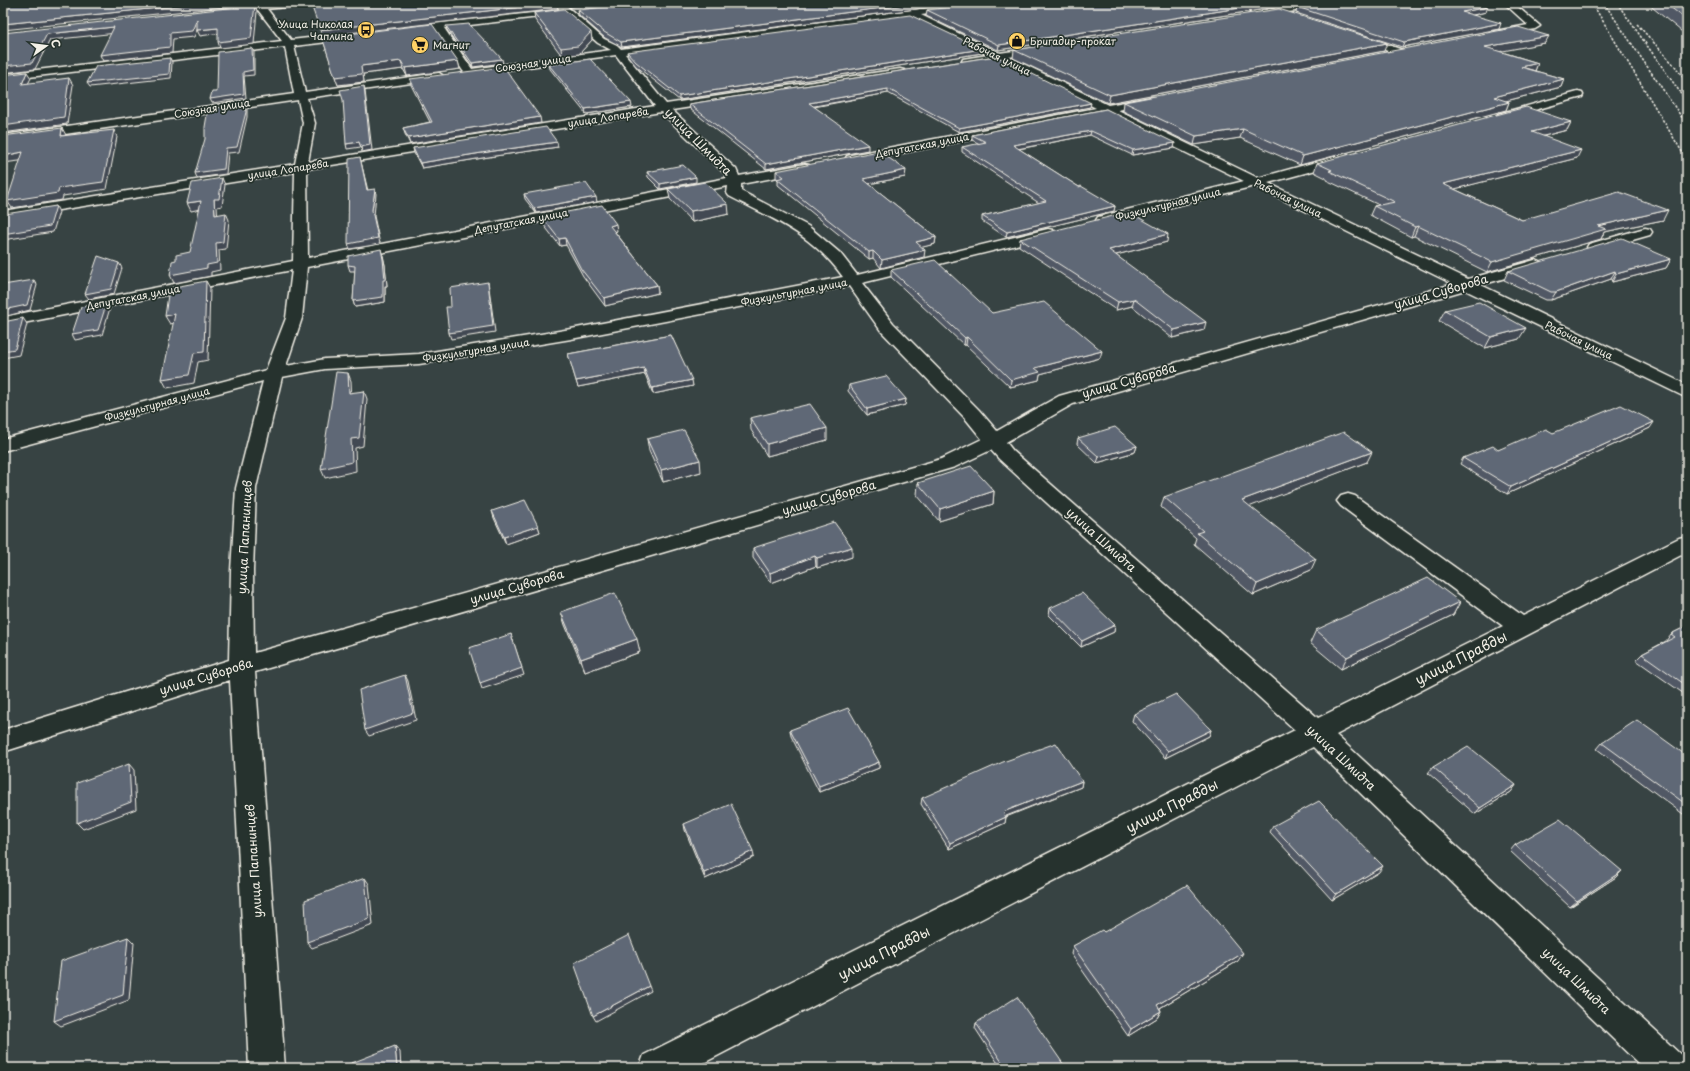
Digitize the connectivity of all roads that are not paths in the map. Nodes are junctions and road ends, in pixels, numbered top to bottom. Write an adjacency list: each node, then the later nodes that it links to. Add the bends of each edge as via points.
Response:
1 (295, 3): 9 (street); 9 (street)
2 (889, 3): 11 (street, Рабочая улица)
3 (992, 3): 11 (street, Союзная улица)
4 (1253, 3): 10 (street)
5 (1331, 3): 10 (street)
6 (1508, 3): 18 (street, via 1535,26)
7 (568, 8): 14 (street); 22 (street, улица Шмидта, via 601,41 614,47)
8 (236, 9): 9 (street)
9 (262, 9): 19 (street, улица Папанинцев)
10 (1275, 11): 12 (street); 13 (street)
11 (912, 14): 22 (street, Союзная улица); 24 (street, Рабочая улица)
12 (1244, 16)
13 (1297, 18)
14 (438, 26): 15 (street); 28 (street)
15 (399, 31)
16 (1349, 35): 23 (street)
17 (359, 36): 19 (street)
18 (1482, 36)
19 (289, 44): 29 (street); 30 (street, улица Папанинцев)
20 (1052, 48): 24 (street)
21 (1415, 49): 23 (street)
22 (618, 52): 28 (street, Союзная улица); 33 (street, улица Шмидта)
23 (1400, 52): 25 (street)
24 (998, 56): 26 (street); 34 (street, Рабочая улица)
25 (1377, 56)
26 (957, 63)
27 (910, 70): 33 (street, улица Лопарева)
28 (469, 72): 30 (street, Союзная улица)
29 (3, 77)
30 (300, 95): 36 (street, Союзная улица); 40 (street, улица Папанинцев, via 309,123)
31 (1578, 95): 35 (street)
32 (1162, 98): 34 (street, Депутатская улица)
33 (664, 108): 40 (street, улица Лопарева); 41 (street, улица Шмидта, via 731,172)
34 (1105, 109): 38 (street, Депутатская улица); 42 (street, Рабочая улица)
35 (1487, 120)
36 (3, 139)
37 (1358, 154): 42 (street, Физкультурная улица)
38 (842, 160)
39 (818, 165): 41 (street, Депутатская улица)
40 (301, 167): 43 (street, улица Лопарева); 49 (street, улица Папанинцев)
41 (735, 181): 49 (street, Депутатская улица); 50 (street, улица Шмидта, via 734,192 803,229 835,256)
42 (1256, 182): 44 (street, Физкультурная улица); 51 (street, Рабочая улица)
43 (3, 215)
44 (1086, 224)
45 (1063, 229): 50 (street, Физкультурная улица)
46 (1645, 232): 47 (street)
47 (1578, 252)
48 (1548, 261): 51 (street, улица Суворова)
49 (300, 264): 52 (street, Депутатская улица); 53 (street, улица Папанинцев, via 294,318)
50 (854, 280): 53 (street, Физкультурная улица, via 571,334 420,359 325,364); 55 (street, улица Шмидта, via 887,327 972,414)
51 (1466, 285): 54 (street, Рабочая улица); 55 (street, улица Суворова, via 1066,400)
52 (3, 322)
53 (274, 373): 56 (street, Физкультурная улица); 60 (street, улица Папанинцев, via 246,488 242,571)
54 (1687, 392)
55 (994, 441): 60 (street, улица Суворова, via 948,464); 61 (street, улица Шмидта)
56 (3, 445)
57 (1348, 500): 59 (street)
58 (1687, 543): 59 (street, улица Правды)
59 (1522, 627): 61 (street, улица Правды)
60 (242, 666): 62 (street, улица Суворова); 63 (street, улица Папанинцев)
61 (1316, 733): 64 (street, улица Правды); 65 (street, улица Шмидта)
62 (3, 741)
63 (267, 1068)
64 (657, 1068)
65 (1668, 1068)

